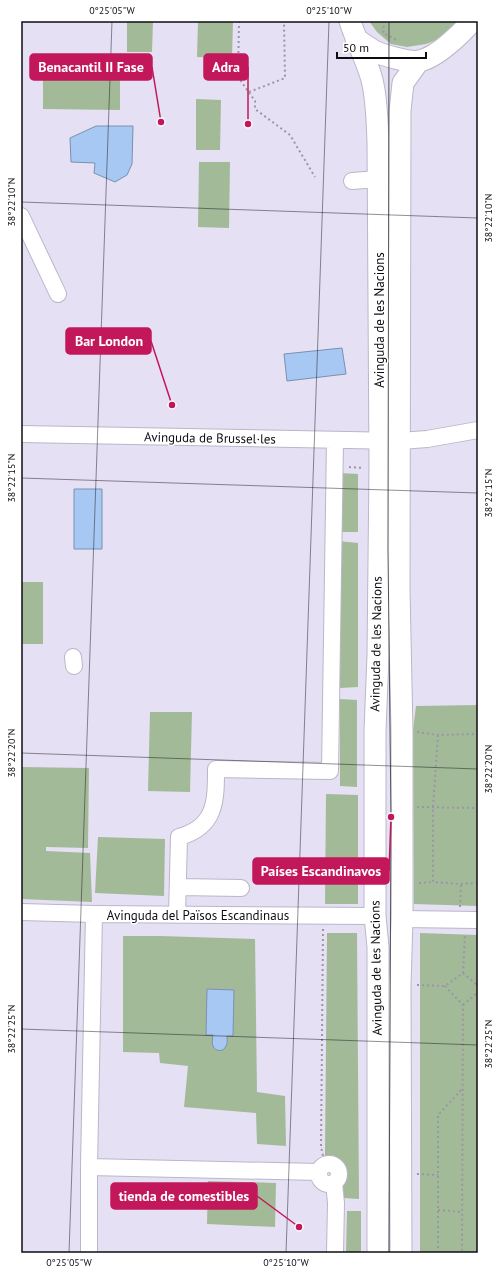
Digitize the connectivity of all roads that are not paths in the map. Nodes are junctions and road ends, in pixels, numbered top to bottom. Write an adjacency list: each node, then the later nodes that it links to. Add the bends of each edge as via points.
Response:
1 (472, 21): 3 (main road, via 442,49)
2 (353, 30): 3 (main road, via 375,51 401,60); 4 (main road, Avinguda de les Nacions, via 371,79 377,112)
3 (418, 62): 11 (main road, Avinguda de les Nacions, via 403,82 400,111)
4 (378, 180): 5 (street); 11 (main road, Avinguda de les Nacions)
5 (352, 181)
6 (21, 216): 7 (street)
7 (58, 294)
8 (478, 430): 11 (street, Avinguda de Brussel·les, via 427,440)
9 (21, 434): 10 (street, Avinguda de Brussel·les)
10 (335, 440): 11 (street, Avinguda de Brussel·les); 12 (street, via 330,770 216,769 216,791 209,818 194,831 179,837)
11 (390, 441): 17 (main road, Avinguda de les Nacions, via 375,731); 18 (main road, Avinguda de les Nacions, via 399,596)
12 (178, 887): 13 (street); 16 (street)
13 (241, 888)
14 (21, 912): 15 (street, Avinguda del Països Escandinaus)
15 (94, 914): 16 (street, Avinguda del Països Escandinaus); 20 (street)
16 (177, 915): 17 (street, Avinguda del Països Escandinaus)
17 (375, 916): 23 (main road, Avinguda de les Nacions, via 378,947)
18 (402, 919): 19 (street); 24 (main road, Avinguda de les Nacions)
19 (475, 927)
20 (89, 1167): 21 (street); 22 (street, via 325,1175 329,1194 336,1203)
21 (89, 1253)
22 (335, 1253)
23 (378, 1253)
24 (400, 1253)

